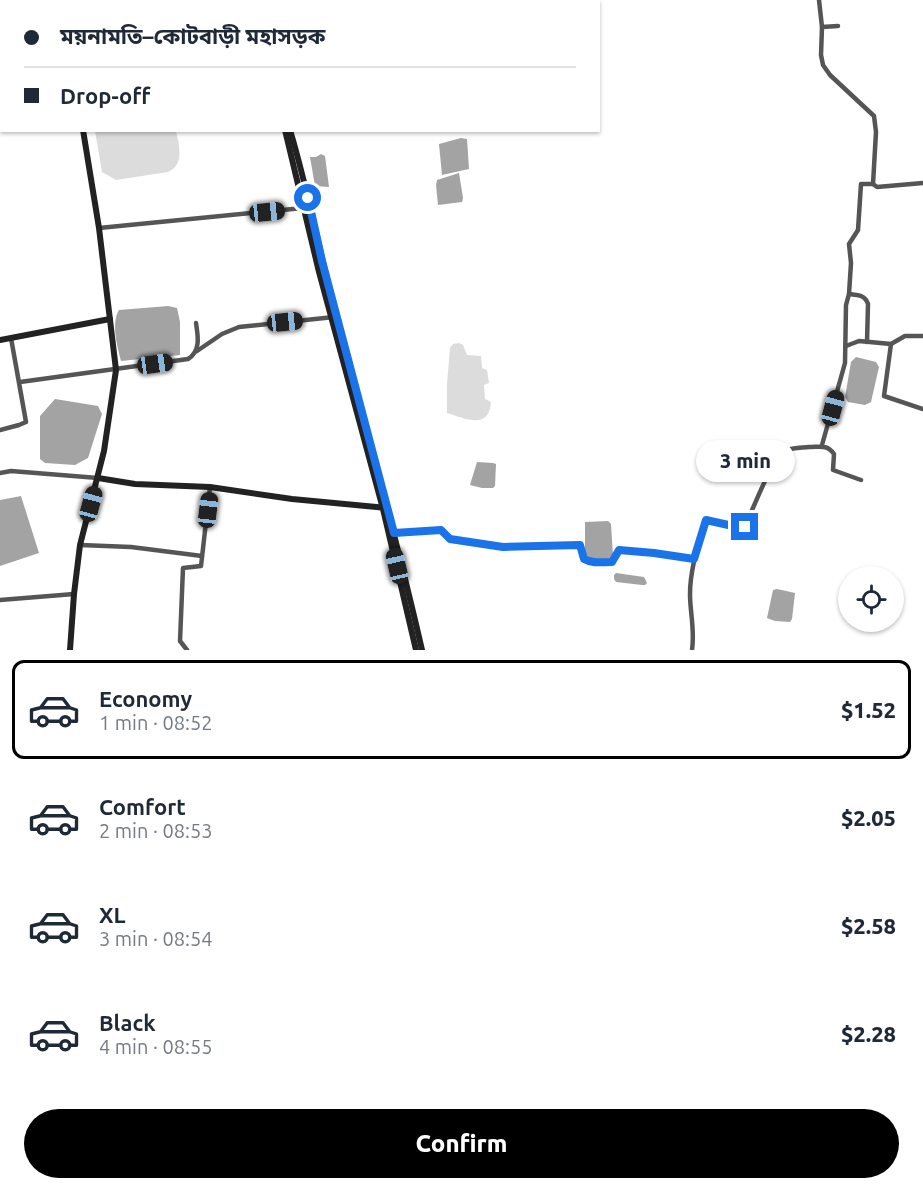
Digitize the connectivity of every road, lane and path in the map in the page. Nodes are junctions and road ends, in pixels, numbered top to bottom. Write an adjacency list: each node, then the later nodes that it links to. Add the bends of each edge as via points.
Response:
1 (819, 0): 3 (street)
2 (838, 26): 3 (street)
3 (822, 27): 8 (street, via 823,65 874,116)
4 (83, 132): 10 (main road)
5 (285, 132): 9 (main road)
6 (291, 132): 12 (main road)
7 (923, 183): 8 (street, via 877,187)
8 (873, 184): 11 (street, via 861,184 858,230 849,244)
9 (303, 208): 10 (street); 12 (main road)
10 (99, 228): 13 (main road)
11 (849, 294): 18 (street, via 862,296 868,304); 20 (street)
12 (334, 317): 21 (street, via 239,327); 31 (main road)
13 (110, 319): 16 (main road); 22 (main road)
14 (196, 323): 21 (street)
15 (923, 336): 19 (street, via 905,336)
16 (11, 338): 17 (main road); 23 (street)
17 (0, 340)
18 (867, 342): 19 (street); 20 (street)
19 (891, 344): 24 (street, via 884,396)
20 (846, 346): 26 (street, via 845,363)
21 (196, 351): 22 (street, via 188,359)
22 (117, 370): 23 (street); 28 (main road)
23 (20, 382): 25 (street, via 26,422)
24 (923, 409)
25 (0, 430)
26 (822, 445): 29 (street, via 834,453 832,470); 35 (street, via 797,448 780,457 744,528 706,520)
27 (0, 473): 28 (street)
28 (98, 478): 30 (main road, via 135,484); 33 (main road)
29 (861, 480)
30 (210, 487): 31 (main road); 34 (street)
31 (386, 508): 32 (main road); 40 (main road)
32 (394, 533): 35 (street, via 441,530 450,539 503,547 580,545 582,557 592,562 612,562 619,550); 41 (main road)
33 (80, 545): 34 (street); 36 (main road)
34 (202, 556): 39 (street, via 201,566 183,568 180,641)
35 (694, 559): 42 (street, via 690,592)
36 (74, 594): 37 (street); 38 (main road)
37 (0, 600)
38 (70, 650)
39 (188, 650)
40 (416, 650)
41 (422, 650)
42 (692, 650)

